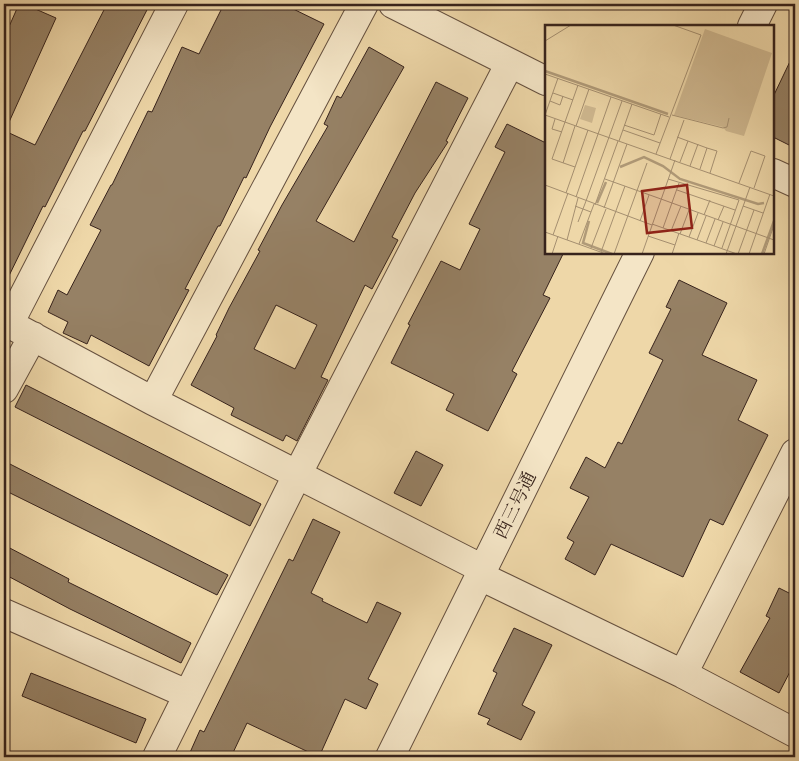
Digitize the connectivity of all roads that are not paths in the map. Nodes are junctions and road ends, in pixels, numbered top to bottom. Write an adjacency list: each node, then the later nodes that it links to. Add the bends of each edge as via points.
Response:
1 (174, 4): 11 (street)
2 (364, 4): 14 (street)
3 (393, 4): 6 (street)
4 (763, 4): 5 (street)
5 (752, 25)
6 (510, 63): 7 (street); 16 (street)
7 (545, 80)
8 (774, 173): 9 (street)
9 (795, 183)
10 (639, 254): 17 (street, 西三号通)
11 (6, 322): 12 (street)
12 (33, 336): 13 (street); 14 (street)
13 (4, 389)
14 (154, 401): 16 (street)
15 (795, 452): 19 (street)
16 (297, 475): 17 (street); 20 (street)
17 (481, 573): 19 (street); 23 (street, 西三号通)
18 (4, 612): 20 (street)
19 (683, 674): 21 (street)
20 (187, 694): 22 (street)
21 (795, 733)
22 (157, 757)
23 (390, 757)

